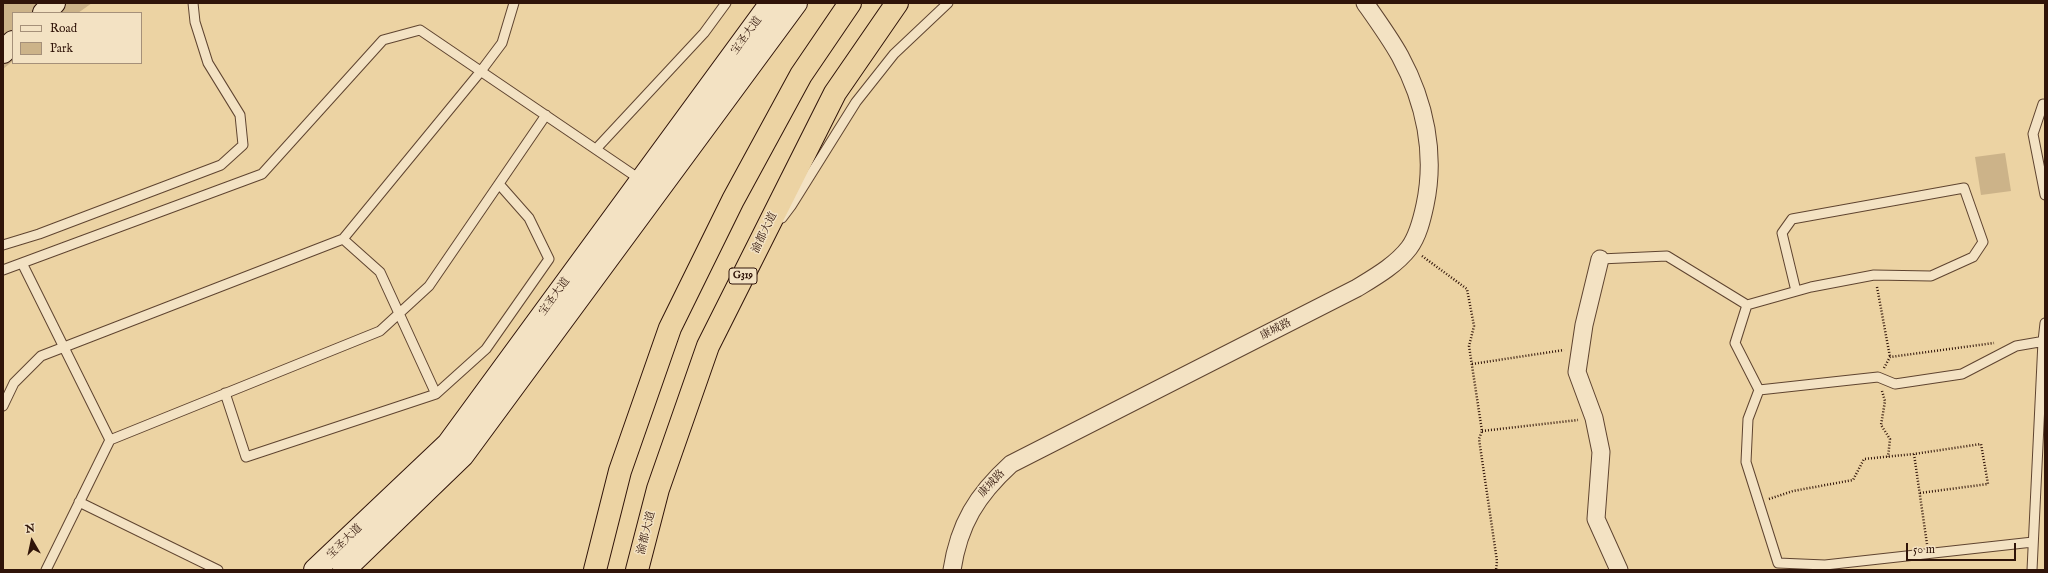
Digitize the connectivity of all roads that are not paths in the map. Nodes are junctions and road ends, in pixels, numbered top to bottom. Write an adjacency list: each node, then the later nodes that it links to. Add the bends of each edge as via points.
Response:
1 (54, 3): 11 (main road)
2 (193, 3): 22 (lane, via 195,22 208,63 240,115 243,145 221,165 39,234)
3 (514, 3): 14 (lane, via 502,43)
4 (726, 3): 17 (lane, via 704,33)
5 (771, 3): 18 (main road, 宝圣大道)
6 (796, 3): 43 (main road, 宝圣大道, via 463,455)
7 (850, 3): 44 (highway, via 801,75 734,200 670,328 620,471)
8 (897, 3): 23 (highway, 渝都大道 / G319, via 835,93)
9 (948, 3): 23 (lane, via 894,54 856,102 792,206)
10 (1365, 3): 46 (street, 康城路, via 1400,56 1426,123 1429,159 1427,195 1421,222 1410,247 1387,269 1357,288 1012,464 992,481 963,524 955,547)
11 (45, 12)
12 (12, 43): 13 (main road)
13 (3, 52)
14 (481, 71): 16 (lane); 21 (lane); 25 (lane, via 420,30 383,40 262,174)
15 (2043, 104): 20 (lane, via 2033,134)
16 (546, 115): 17 (lane); 19 (lane)
17 (596, 149): 18 (lane)
18 (641, 180): 42 (main road, 宝圣大道, via 448,444)
19 (499, 184): 29 (lane, via 429,286); 35 (lane, via 529,218 549,259 486,349)
20 (2045, 195)
21 (343, 239): 29 (lane, via 380,272); 32 (lane)
22 (3, 245)
23 (754, 254): 45 (highway, 渝都大道 / G319, via 708,346 658,489)
24 (1600, 259): 28 (lane, via 1667,256); 47 (street, via 1584,325 1577,372 1594,418 1601,452 1596,519)
25 (22, 263): 26 (lane); 32 (lane)
26 (3, 270)
27 (1796, 291): 27 (lane, via 1874,275 1931,276 1973,257 1983,242 1964,188 1792,219 1782,233); 28 (lane)
28 (1747, 305): 33 (lane, via 1735,343)
29 (399, 313): 34 (lane, via 380,331); 35 (lane)
30 (2045, 323): 31 (lane)
31 (2044, 341): 33 (lane, via 2016,346 1962,374 1895,384 1878,377); 39 (lane)
32 (65, 348): 36 (lane, via 41,356 14,382); 37 (lane)
33 (1758, 390): 39 (lane, via 1748,419 1746,462 1778,563 1825,565)
34 (225, 393): 35 (lane, via 246,456); 37 (lane)
35 (436, 394)
36 (3, 406)
37 (110, 440): 38 (lane)
38 (79, 502): 40 (lane); 41 (lane)
39 (2033, 542): 48 (lane)
40 (46, 570)
41 (218, 570)
42 (315, 570)
43 (344, 570)
44 (595, 570)
45 (638, 570)
46 (952, 570)
47 (1619, 570)
48 (2032, 570)

